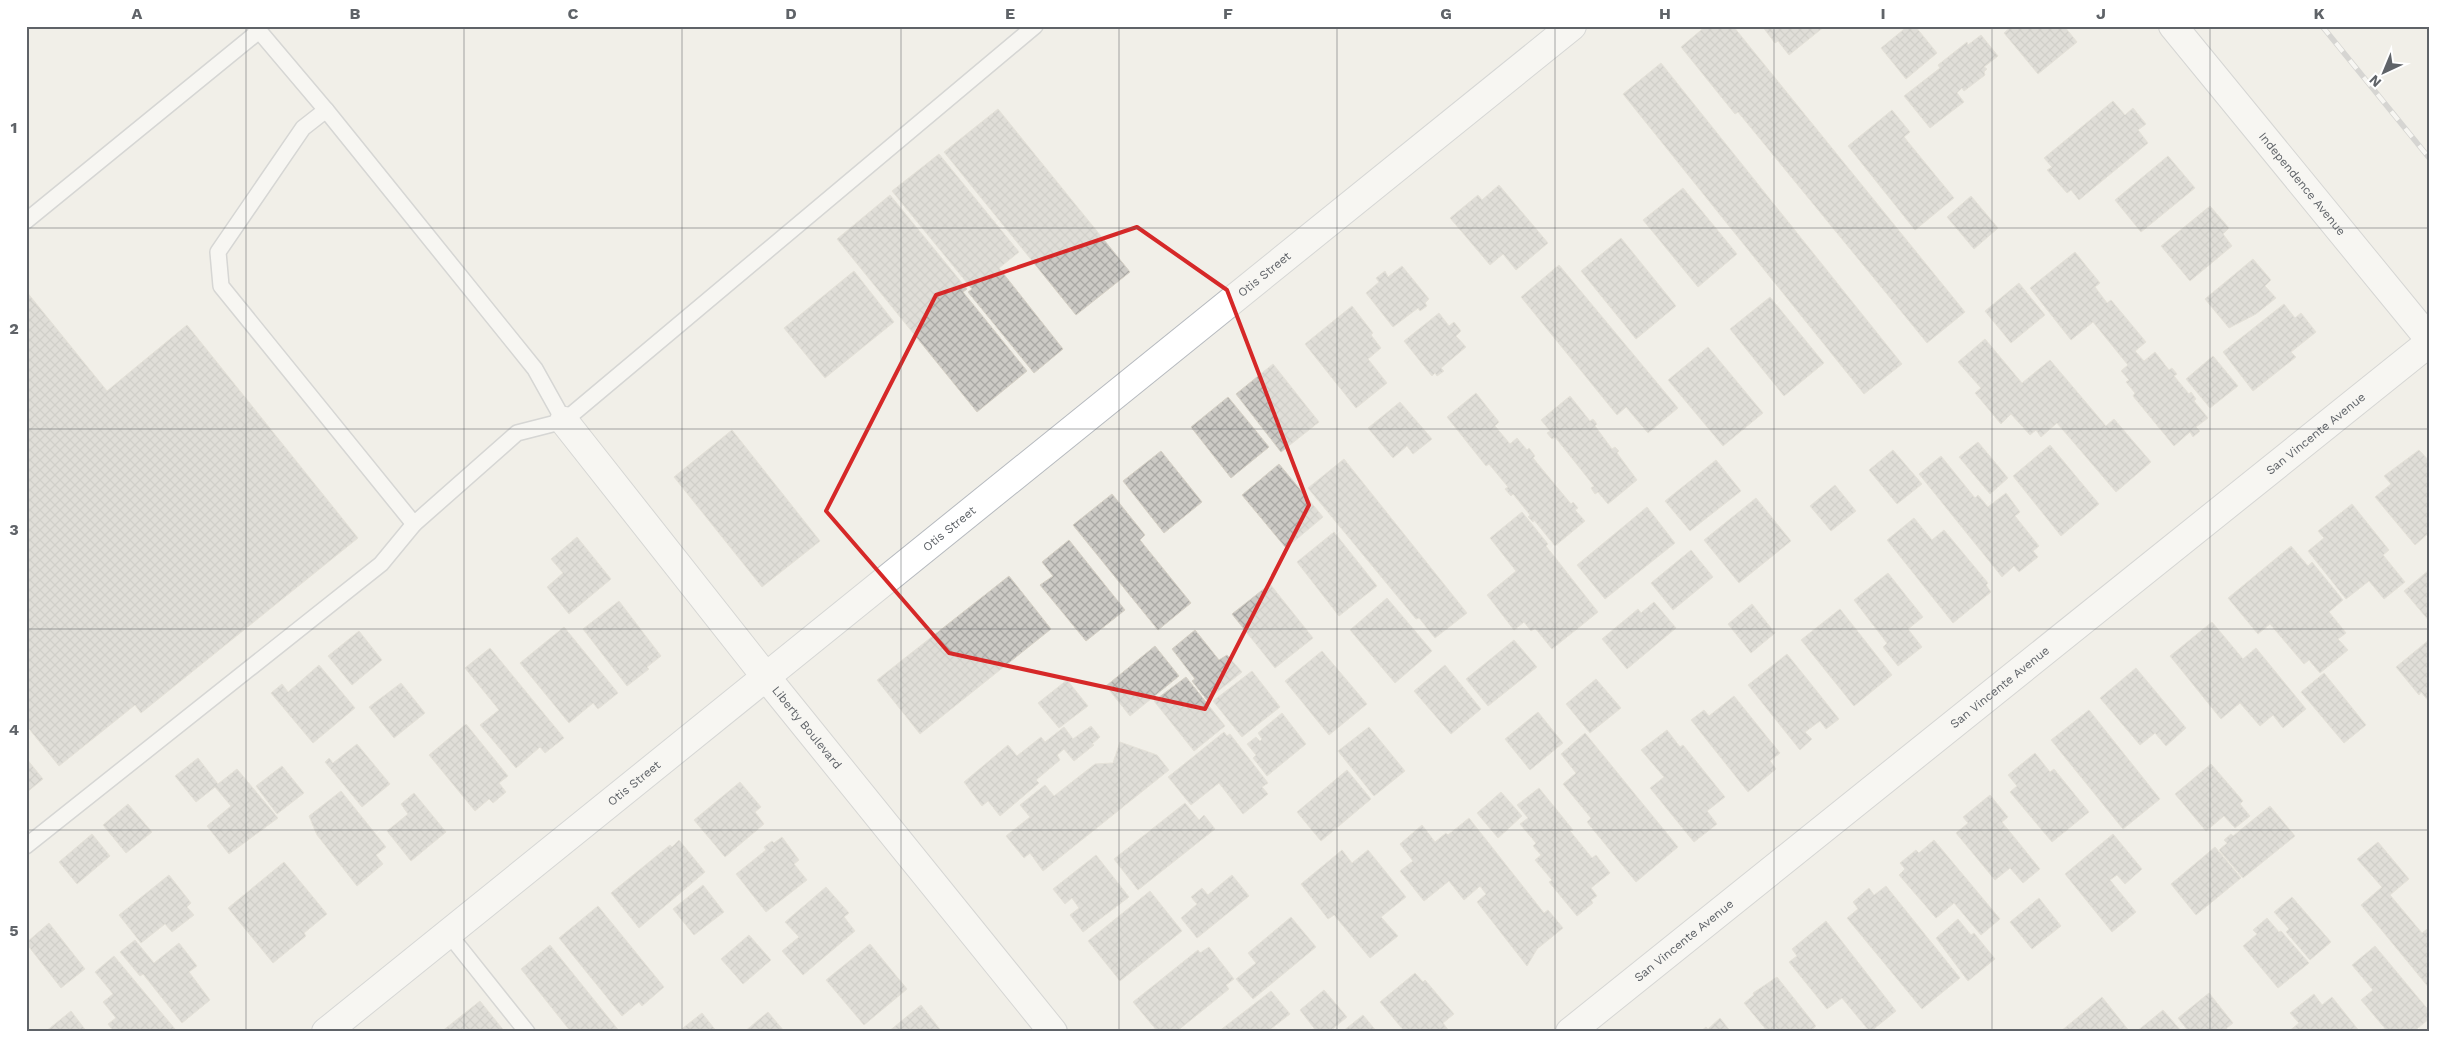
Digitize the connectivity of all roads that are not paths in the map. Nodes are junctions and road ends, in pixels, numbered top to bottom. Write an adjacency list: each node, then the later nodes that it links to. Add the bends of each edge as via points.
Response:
1 (1035, 26): 8 (lane)
2 (1572, 26): 10 (street, Otis Street)
3 (2173, 26): 7 (street, Independence Avenue)
4 (257, 29): 5 (lane); 6 (lane)
5 (326, 110): 8 (lane, via 535,368); 9 (lane, via 303,128 218,252 221,286)
6 (26, 221)
7 (2430, 341): 16 (street, San Vincente Avenue)
8 (564, 421): 9 (lane, via 517,433); 10 (street, Liberty Boulevard)
9 (414, 524): 11 (lane, via 381,564)
10 (766, 677): 12 (street, Otis Street); 15 (street, Liberty Boulevard)
11 (26, 846)
12 (448, 933): 13 (street, Otis Street); 14 (lane)
13 (326, 1032)
14 (527, 1032)
15 (1053, 1032)
16 (1570, 1032)

